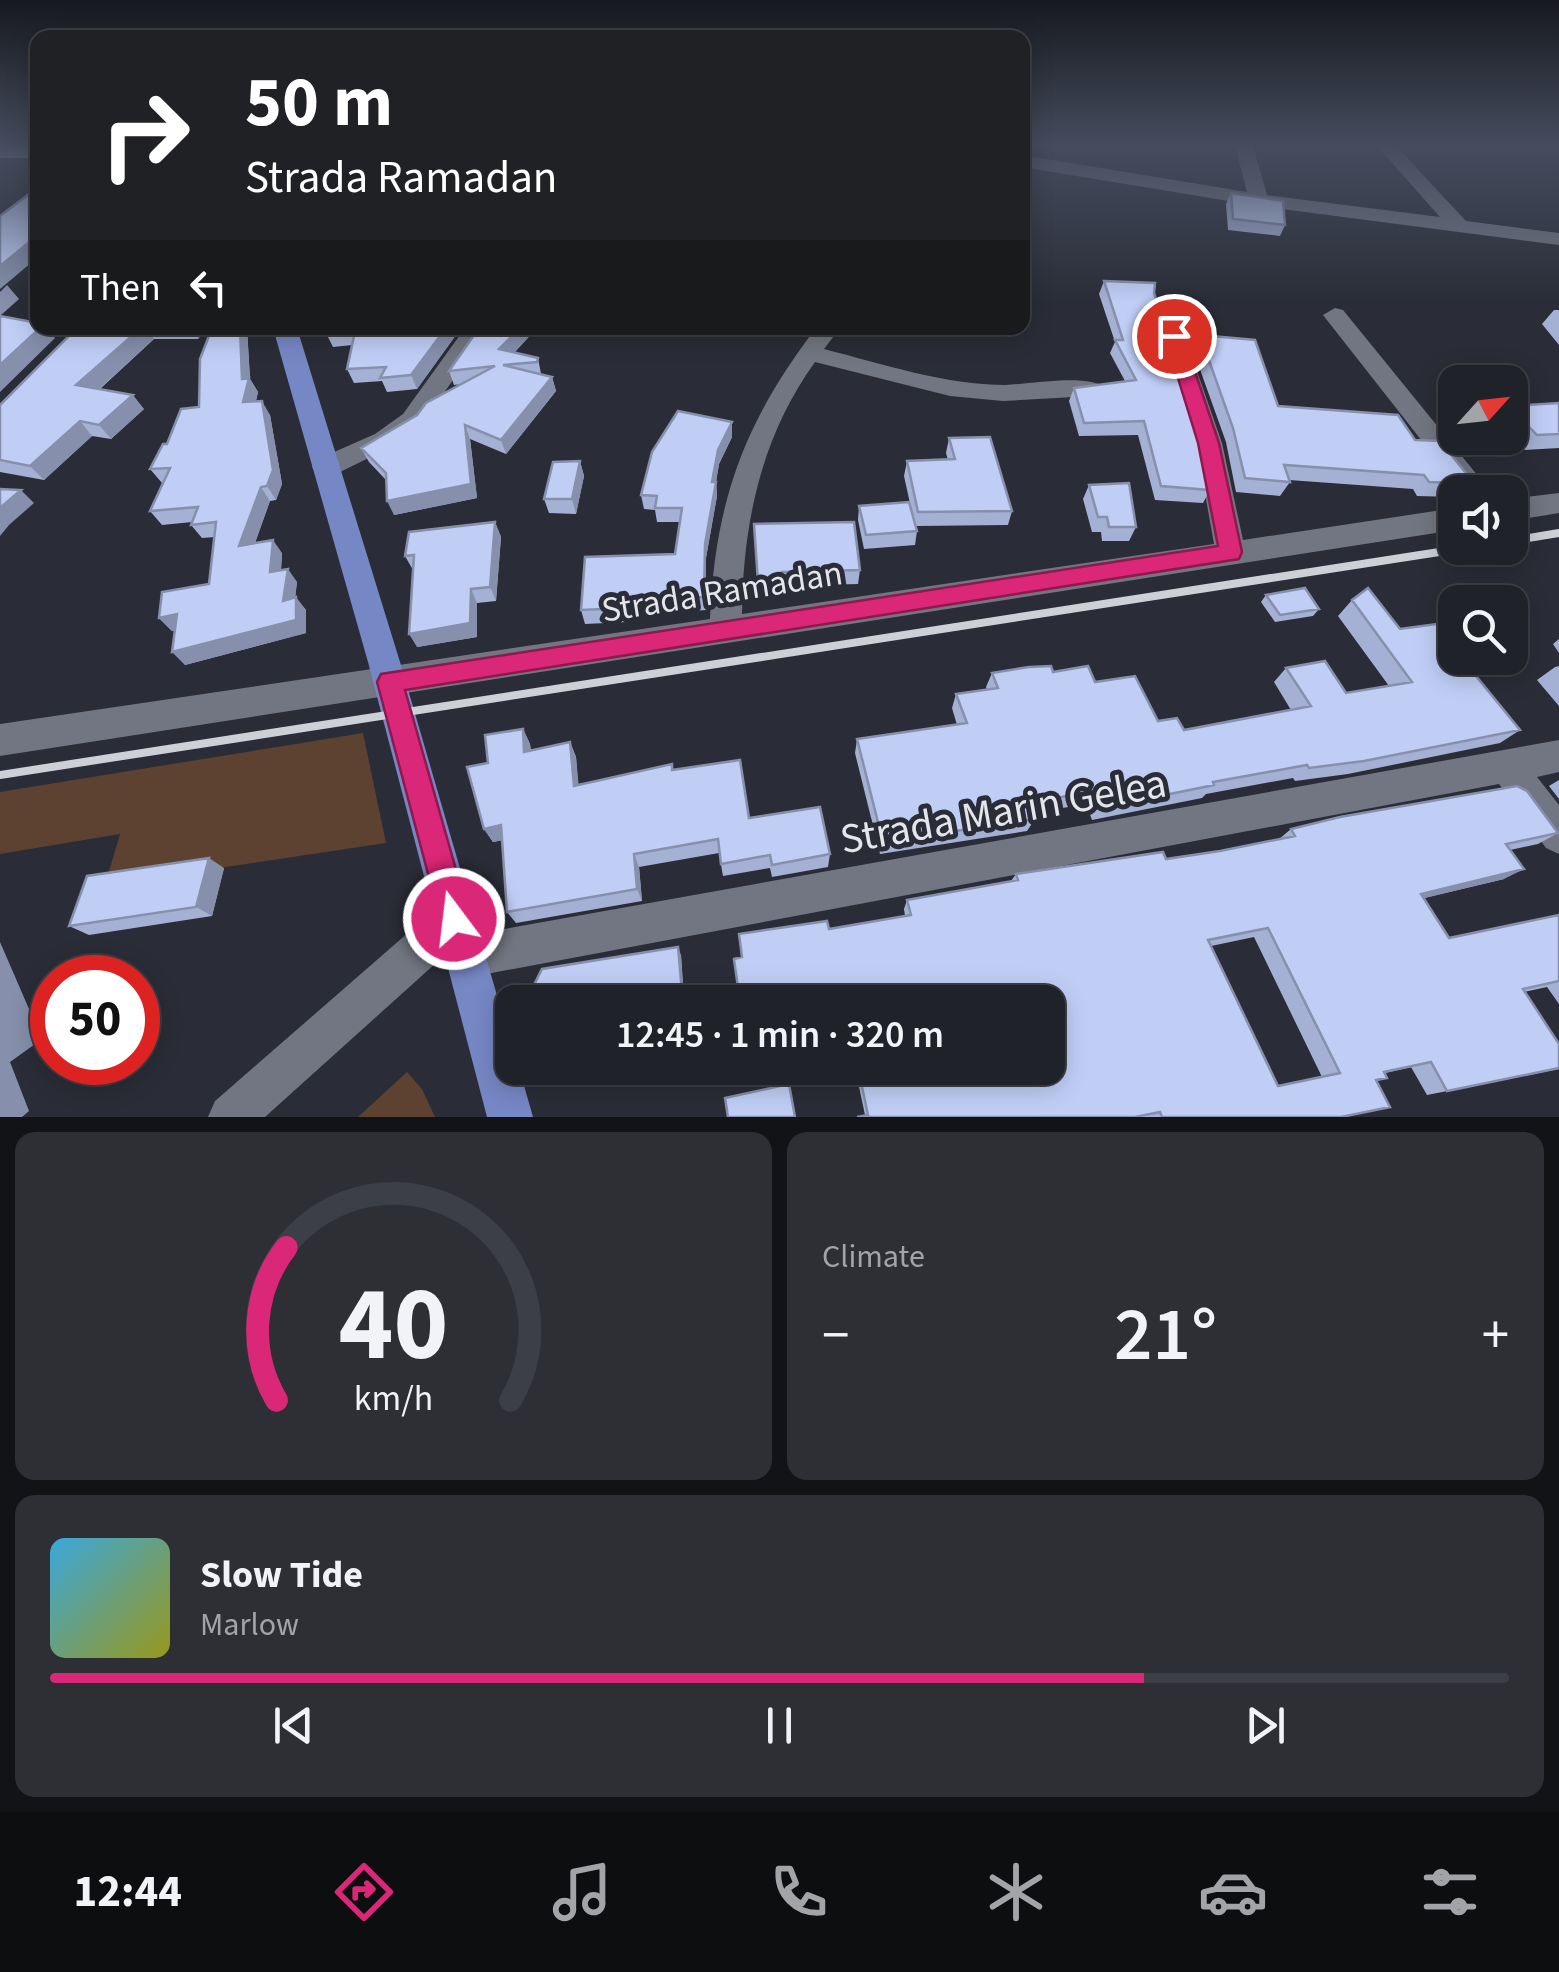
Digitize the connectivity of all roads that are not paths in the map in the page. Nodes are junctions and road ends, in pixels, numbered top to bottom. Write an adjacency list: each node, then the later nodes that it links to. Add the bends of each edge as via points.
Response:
1 (1248, 198): 3 (street)
2 (1434, 198): 4 (street)
3 (1259, 200): 4 (street)
4 (1462, 228): 5 (street)
5 (1559, 239)
6 (1163, 305): 18 (street, via 1208,443)
7 (1335, 315): 14 (street)
8 (287, 335): 13 (main road)
9 (472, 335): 13 (street, via 412,420)
10 (818, 335): 19 (street, via 779,394 745,465 731,522)
11 (821, 335): 12 (street, via 950,388)
12 (1091, 388)
13 (326, 467): 20 (main road)
14 (1462, 475)
15 (1559, 502): 16 (street)
16 (1528, 507)
17 (1438, 522): 18 (street, Strada Ramadan)
18 (1231, 552): 19 (street, Strada Ramadan)
19 (726, 631): 20 (street, Strada Ramadan)
20 (390, 682): 21 (street, Strada Ramadan); 25 (main road)
21 (0, 740)
22 (1559, 756): 23 (street, Strada Marin Gelea)
23 (1506, 766): 24 (street); 25 (street, Strada Marin Gelea)
24 (1559, 835)
25 (460, 938): 26 (street); 27 (main road)
26 (231, 1117)
27 (510, 1117)

